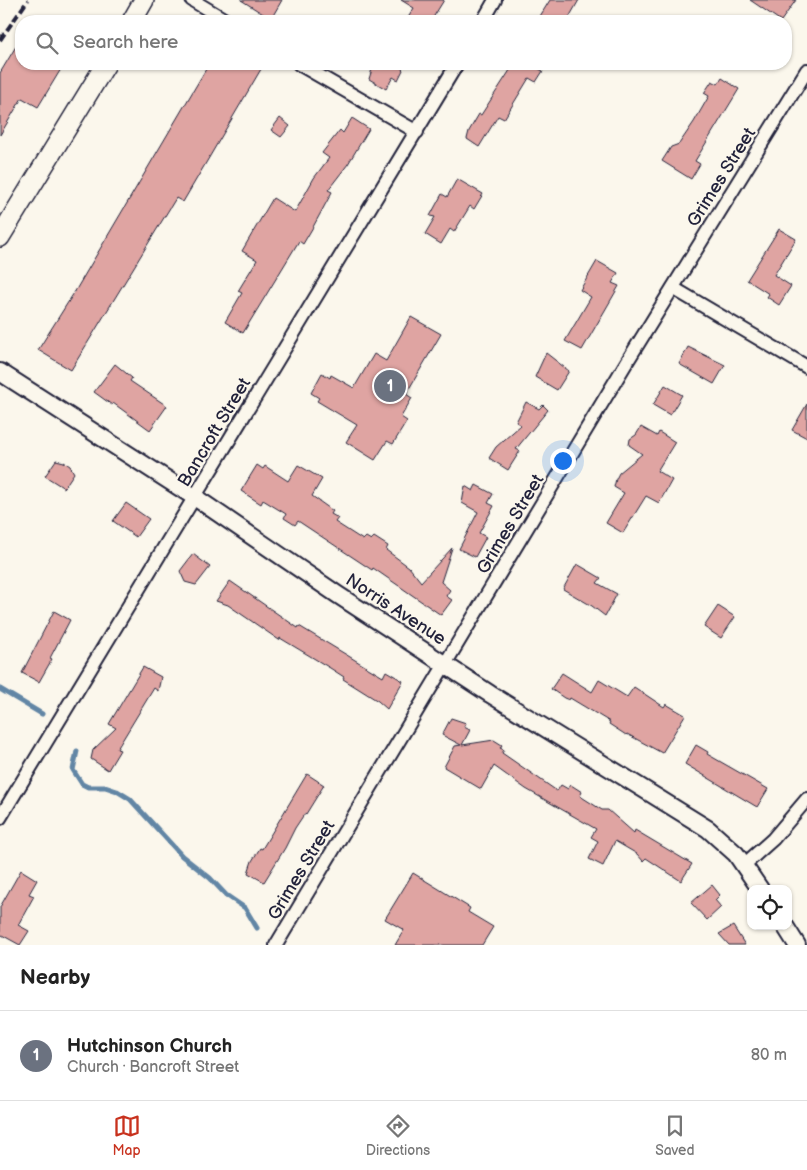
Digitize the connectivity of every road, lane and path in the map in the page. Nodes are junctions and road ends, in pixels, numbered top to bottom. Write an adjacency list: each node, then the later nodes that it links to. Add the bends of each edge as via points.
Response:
1 (144, 0): 4 (main road)
2 (192, 0): 5 (street)
3 (495, 0): 6 (street)
4 (135, 15)
5 (217, 15)
6 (486, 15)
7 (102, 70): 12 (main road)
8 (309, 70): 11 (street)
9 (453, 70): 11 (street, Bancroft Street)
10 (807, 70): 13 (street, Grimes Street)
11 (417, 132): 16 (street, Bancroft Street)
12 (0, 237)
13 (673, 288): 14 (street); 17 (street, Grimes Street)
14 (807, 367)
15 (0, 372): 16 (street, Norris Avenue)
16 (196, 498): 17 (street, Norris Avenue); 19 (street, Bancroft Street)
17 (446, 665): 20 (street, Norris Avenue, via 708,829); 23 (street, Grimes Street)
18 (807, 799): 20 (street, via 773,839)
19 (0, 818)
20 (744, 865): 21 (street, Norris Avenue)
21 (757, 885)
22 (788, 930): 24 (street)
23 (276, 945)
24 (797, 945)

